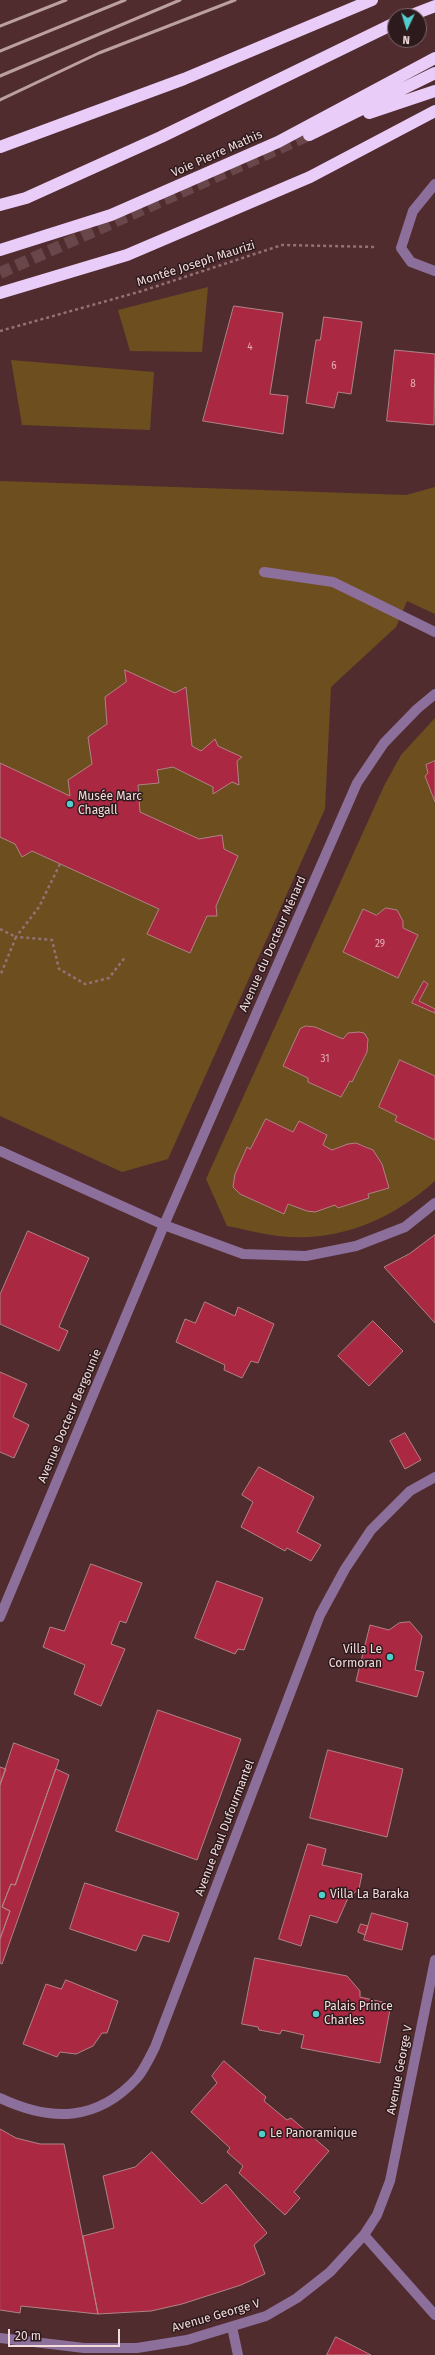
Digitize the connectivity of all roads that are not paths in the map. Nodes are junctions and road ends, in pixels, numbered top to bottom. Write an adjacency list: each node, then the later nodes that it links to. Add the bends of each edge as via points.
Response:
1 (372, 0): 7 (highway, via 184,79)
2 (387, 27): 9 (highway, via 161,138 26,198)
3 (435, 58): 10 (highway, Voie Pierre Mathis, via 278,142 111,215)
4 (435, 73): 5 (highway, via 309,135)
5 (435, 91)
6 (435, 111): 12 (highway, via 310,177 127,255)
7 (0, 147)
8 (435, 184): 11 (street, via 413,212 402,248 411,262)
9 (0, 205)
10 (0, 250)
11 (435, 271)
12 (0, 293)
13 (264, 572): 14 (street, via 333,582)
14 (435, 632)
15 (435, 694): 18 (street, Avenue du Docteur Ménard, via 384,743 357,784)
16 (0, 1151): 18 (street)
17 (435, 1203): 18 (street, via 405,1227 356,1246 306,1256 242,1254)
18 (164, 1225): 20 (street, Avenue Docteur Bergounie)
19 (435, 1477): 22 (street, Avenue Paul Dufourmantel, via 410,1491 371,1530 344,1569 320,1615 155,2047 138,2077 113,2101 84,2112 53,2115 22,2109)
20 (0, 1617)
21 (435, 1960): 23 (street, Avenue George V, via 390,2181 378,2215)
22 (0, 2098)
23 (364, 2235): 24 (street); 25 (street, Avenue George V, via 330,2272 297,2298 266,2316)
24 (435, 2315)
25 (232, 2327): 26 (street, Avenue George V, via 187,2340 138,2348 84,2348); 27 (street)
26 (0, 2338)
27 (238, 2355)

